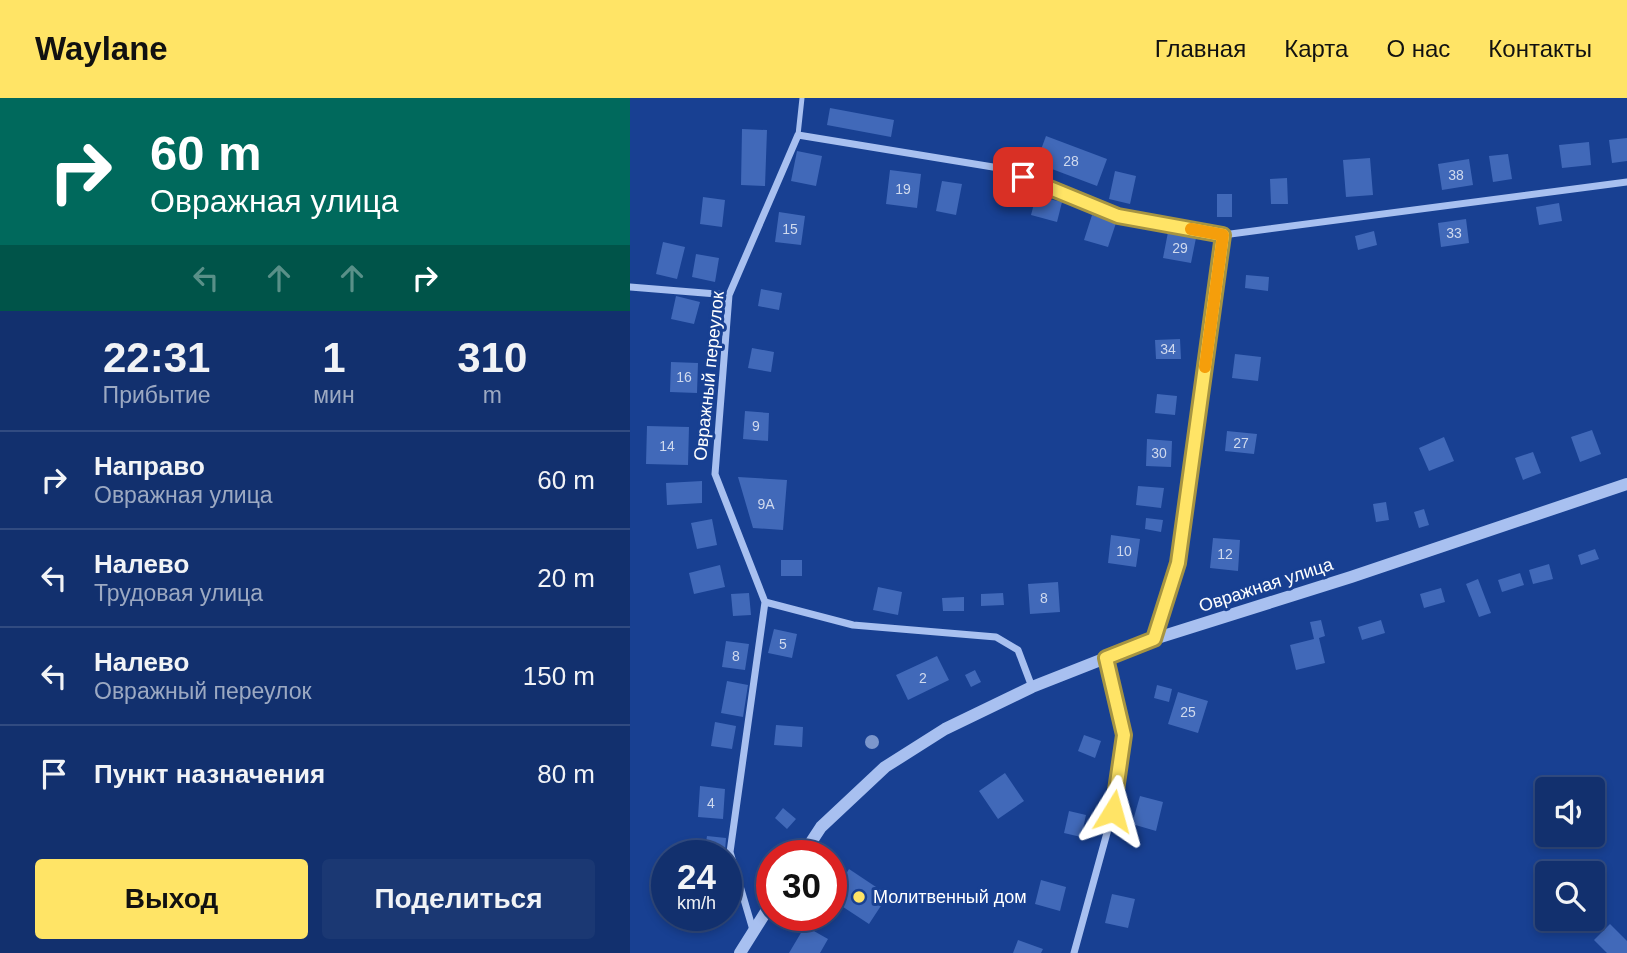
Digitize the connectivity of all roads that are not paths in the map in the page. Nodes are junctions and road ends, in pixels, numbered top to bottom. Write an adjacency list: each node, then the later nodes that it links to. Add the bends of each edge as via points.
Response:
1 (802, 98): 2 (lane)
2 (799, 135): 4 (street, via 999,167 1118,216); 6 (street, Овражный переулок)
3 (1627, 182): 4 (street)
4 (1223, 235): 9 (street, via 1178,563)
5 (630, 287): 6 (street)
6 (729, 295): 8 (street, Овражный переулок, via 715,474)
7 (1627, 484): 9 (street, Овражная улица)
8 (765, 602): 11 (street, via 853,625 996,637 1018,650); 14 (street, Овражный переулок, via 730,852)
9 (1154, 639): 10 (street, Овражная улица)
10 (1106, 658): 11 (street, Овражная улица); 16 (street, via 1124,735 1113,811)
11 (1032, 687): 12 (street, Овражная улица, via 945,729 885,767)
12 (812, 840)
13 (756, 926): 14 (street)
14 (753, 930): 15 (street)
15 (740, 953)
16 (1074, 953)

